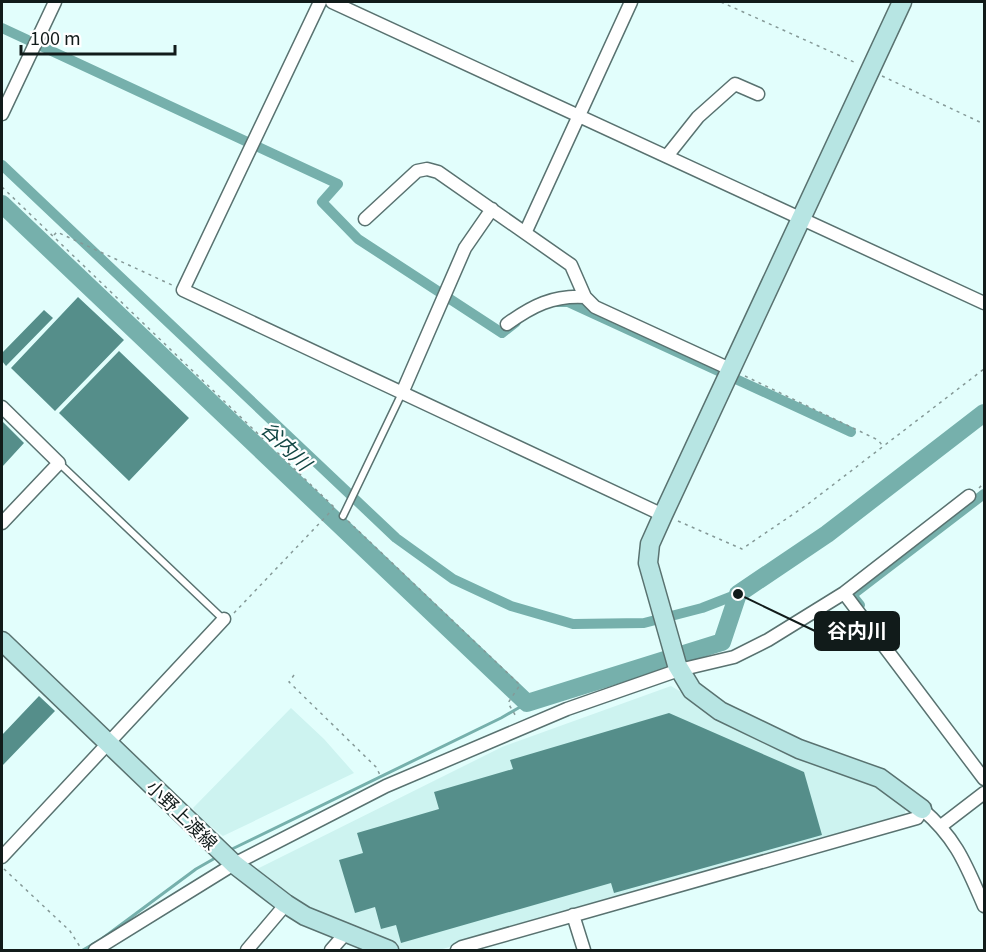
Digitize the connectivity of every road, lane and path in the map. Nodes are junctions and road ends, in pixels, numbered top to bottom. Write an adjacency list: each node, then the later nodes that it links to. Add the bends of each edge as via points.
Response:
1 (55, 2): 9 (street)
2 (320, 2): 19 (street)
3 (332, 2): 10 (street)
4 (631, 2): 10 (street)
5 (721, 2): 7 (path)
6 (902, 2): 7 (street)
7 (870, 70): 11 (path); 15 (street)
8 (758, 94): 12 (street, via 735,84 698,117)
9 (2, 114)
10 (578, 115): 12 (street); 17 (street)
11 (984, 124)
12 (667, 156): 15 (street)
13 (2, 187): 18 (path)
14 (492, 209): 16 (street, via 438,172 427,169 417,171); 17 (street); 25 (street, via 465,248)
15 (801, 218): 21 (street); 23 (street)
16 (365, 219)
17 (526, 231): 20 (street, via 571,265)
18 (53, 236): 19 (path, via 57,232); 30 (path)
19 (183, 290): 25 (street)
20 (585, 297): 22 (street, via 547,300); 23 (street, via 595,307)
21 (984, 303)
22 (507, 324)
23 (730, 369): 27 (path); 31 (street)
24 (984, 369): 27 (path)
25 (402, 393): 31 (street); 32 (lane)
26 (2, 407): 28 (street)
27 (883, 445): 31 (path, via 742,549)
28 (59, 463): 33 (street); 35 (lane)
29 (969, 496): 34 (street)
30 (333, 508): 32 (path); 35 (path)
31 (663, 515): 37 (street, via 650,544 648,563)
32 (343, 516): 39 (path, via 520,685 508,703)
33 (2, 523)
34 (844, 593): 37 (street, via 734,657); 42 (street)
35 (225, 620): 40 (street)
36 (2, 641): 40 (street, 小野上渡線)
37 (677, 661): 44 (street, via 692,690 720,711 799,749 880,778); 47 (street, via 386,786)
38 (294, 675): 41 (path, via 289,682)
39 (519, 721)
40 (110, 744): 46 (street); 47 (street, 小野上渡線, via 194,818)
41 (379, 772)
42 (984, 779)
43 (984, 793): 45 (street)
44 (922, 809): 45 (street); 51 (street, via 917,818)
45 (941, 826): 50 (street, via 957,847)
46 (2, 856)
47 (234, 864): 49 (street, 小野上渡線); 54 (street)
48 (2, 867): 53 (path, via 76,940)
49 (286, 904): 52 (street, 小野上渡線); 55 (street)
50 (984, 906)
51 (573, 915): 58 (street); 59 (street)
52 (345, 934): 56 (street); 57 (street, 小野上渡線)
53 (82, 951)
54 (95, 951)
55 (247, 951)
56 (331, 951)
57 (389, 951)
58 (457, 951)
59 (584, 951)

